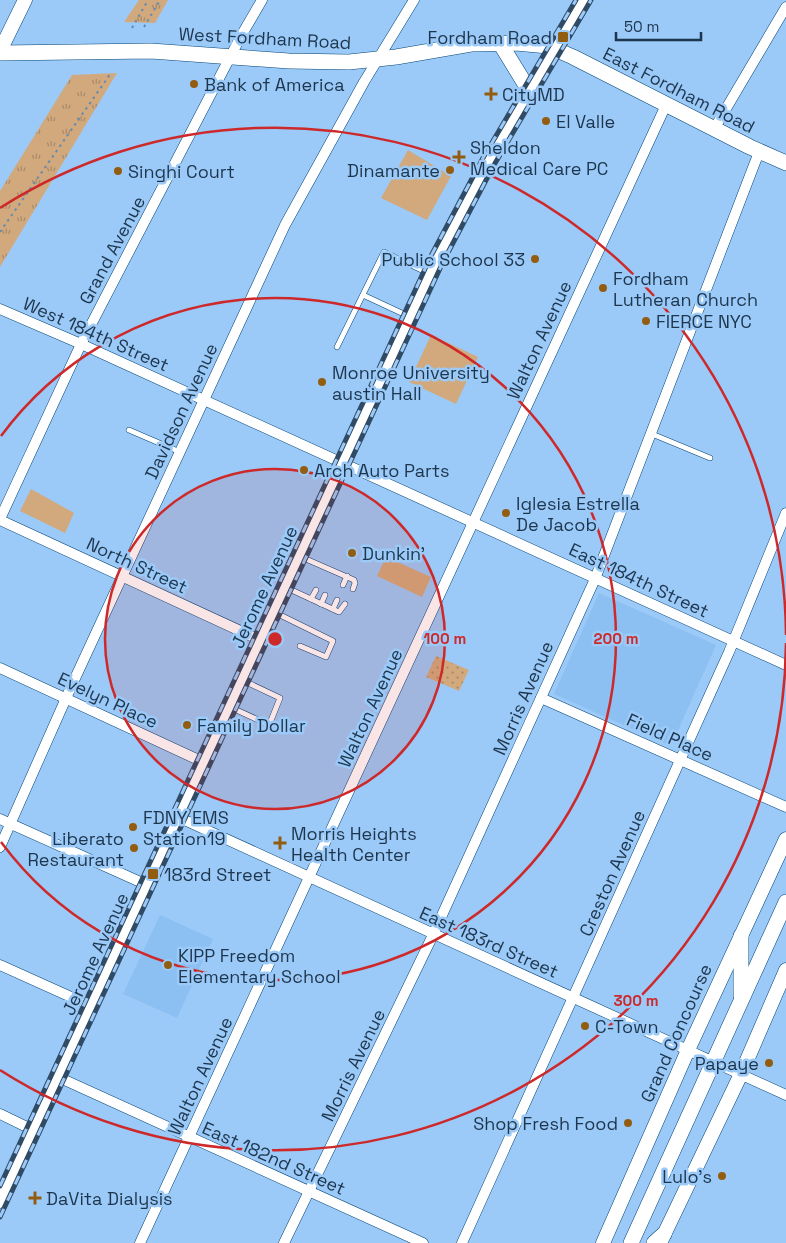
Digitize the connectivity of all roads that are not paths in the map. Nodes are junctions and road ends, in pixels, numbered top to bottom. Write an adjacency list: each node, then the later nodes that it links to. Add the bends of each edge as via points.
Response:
1 (26, 0): 8 (main road)
2 (262, 0): 9 (street, Grand Avenue)
3 (414, 0): 10 (street, Davidson Avenue)
4 (585, 0): 7 (main road, Jerome Avenue)
5 (786, 8): 13 (street)
6 (500, 43): 7 (main road, West Fordham Road, via 534,44); 10 (main road, West Fordham Road, via 458,46); 11 (main road)
7 (555, 49): 11 (main road, Jerome Avenue); 12 (main road, East Fordham Road)
8 (0, 52): 9 (main road, West Fordham Road, via 151,51)
9 (231, 56): 10 (main road, West Fordham Road, via 330,62); 20 (street, Grand Avenue)
10 (378, 60): 22 (street, Davidson Avenue, via 285,226)
11 (530, 92): 16 (main road, Jerome Avenue, via 477,181)
12 (666, 105): 13 (main road, East Fordham Road); 30 (street, Walton Avenue)
13 (714, 129): 14 (main road, East Fordham Road)
14 (759, 152): 15 (main road, East Fordham Road); 24 (street, Morris Avenue)
15 (786, 163)
16 (430, 274): 17 (lane, via 384,252); 19 (main road, Jerome Avenue)
17 (363, 295): 19 (lane); 21 (lane)
18 (0, 309): 20 (street, West 184th Street)
19 (410, 317): 27 (main road, Jerome Avenue)
20 (81, 344): 22 (street, West 184th Street); 29 (street, Grand Avenue)
21 (338, 347)
22 (204, 401): 25 (street, Davidson Avenue); 27 (street, West 184th Street)
23 (129, 430): 25 (lane)
24 (652, 434): 26 (lane); 38 (street, Morris Avenue)
25 (180, 452): 36 (street, Davidson Avenue)
26 (710, 458)
27 (342, 463): 30 (street, East 184th Street); 31 (main road, Jerome Avenue)
28 (786, 513): 51 (street, Creston Avenue)
29 (0, 519): 36 (street, North Street)
30 (473, 522): 38 (street, East 184th Street); 67 (street, Walton Avenue)
31 (299, 556): 32 (lane); 40 (main road, Jerome Avenue)
32 (326, 568): 33 (lane); 34 (lane)
33 (335, 571): 35 (lane); 37 (lane)
34 (322, 575)
35 (347, 576): 39 (lane); 41 (lane, via 354,580)
36 (122, 577): 50 (street, North Street); 57 (street, Davidson Avenue)
37 (332, 579)
38 (595, 579): 51 (street, East 184th Street); 56 (street, Morris Avenue)
39 (344, 585)
40 (285, 587): 44 (lane); 49 (main road, Jerome Avenue)
41 (352, 589)
42 (316, 590): 44 (lane)
43 (325, 595): 46 (lane)
44 (312, 599): 46 (lane)
45 (337, 600): 48 (lane)
46 (321, 604): 48 (lane)
47 (345, 604): 48 (lane, via 339,612)
48 (333, 609)
49 (273, 612): 50 (main road, Jerome Avenue); 52 (lane, via 333,641 326,657)
50 (260, 640): 55 (main road, Jerome Avenue)
51 (734, 642): 53 (street, East 184th Street); 59 (street, Creston Avenue)
52 (300, 646)
53 (786, 665)
54 (0, 668): 57 (street, Evelyn Place)
55 (242, 680): 58 (main road, Jerome Avenue); 58 (lane, via 280,698 270,723 265,724)
56 (541, 698): 59 (street, Field Place); 70 (street, Morris Avenue)
57 (66, 699): 60 (street, Evelyn Place); 64 (street, Davidson Avenue)
58 (229, 706): 60 (main road, Jerome Avenue)
59 (680, 759): 61 (street, Field Place); 74 (street, Creston Avenue)
60 (204, 762): 62 (main road, Jerome Avenue)
61 (786, 807)
62 (178, 817): 67 (street, East 183rd Street); 68 (main road, Jerome Avenue)
63 (0, 819): 64 (street)
64 (11, 824): 66 (street, Davidson Avenue); 68 (street)
65 (786, 839): 71 (main road, Grand Concourse)
66 (0, 847)
67 (309, 879): 70 (street, East 183rd Street); 84 (street, Walton Avenue)
68 (147, 885): 76 (main road, Jerome Avenue)
69 (786, 902): 75 (main road)
70 (433, 935): 74 (street, East 183rd Street); 85 (street, Morris Avenue)
71 (741, 936): 75 (main road); 77 (main road, Grand Concourse)
72 (0, 965): 76 (street)
73 (786, 970): 79 (main road)
74 (573, 998): 77 (street, East 183rd Street); 91 (street, Creston Avenue)
75 (741, 1002): 78 (main road)
76 (91, 1006): 80 (main road, Jerome Avenue)
77 (688, 1050): 78 (street, East 183rd Street); 92 (main road, Grand Concourse)
78 (714, 1062): 79 (street, East 183rd Street); 93 (main road)
79 (740, 1074): 81 (street, East 183rd Street); 87 (main road)
80 (58, 1077): 83 (main road, Jerome Avenue); 84 (street, East 182nd Street)
81 (786, 1095)
82 (0, 1114): 83 (street)
83 (33, 1130): 86 (main road, Jerome Avenue)
84 (189, 1138): 85 (street, East 182nd Street); 88 (street, Walton Avenue)
85 (309, 1192): 89 (street, Morris Avenue); 90 (street, East 182nd Street)
86 (0, 1201)
87 (659, 1240)
88 (140, 1243)
89 (284, 1243)
90 (423, 1243)
91 (462, 1243)
92 (603, 1243)
93 (631, 1243)

